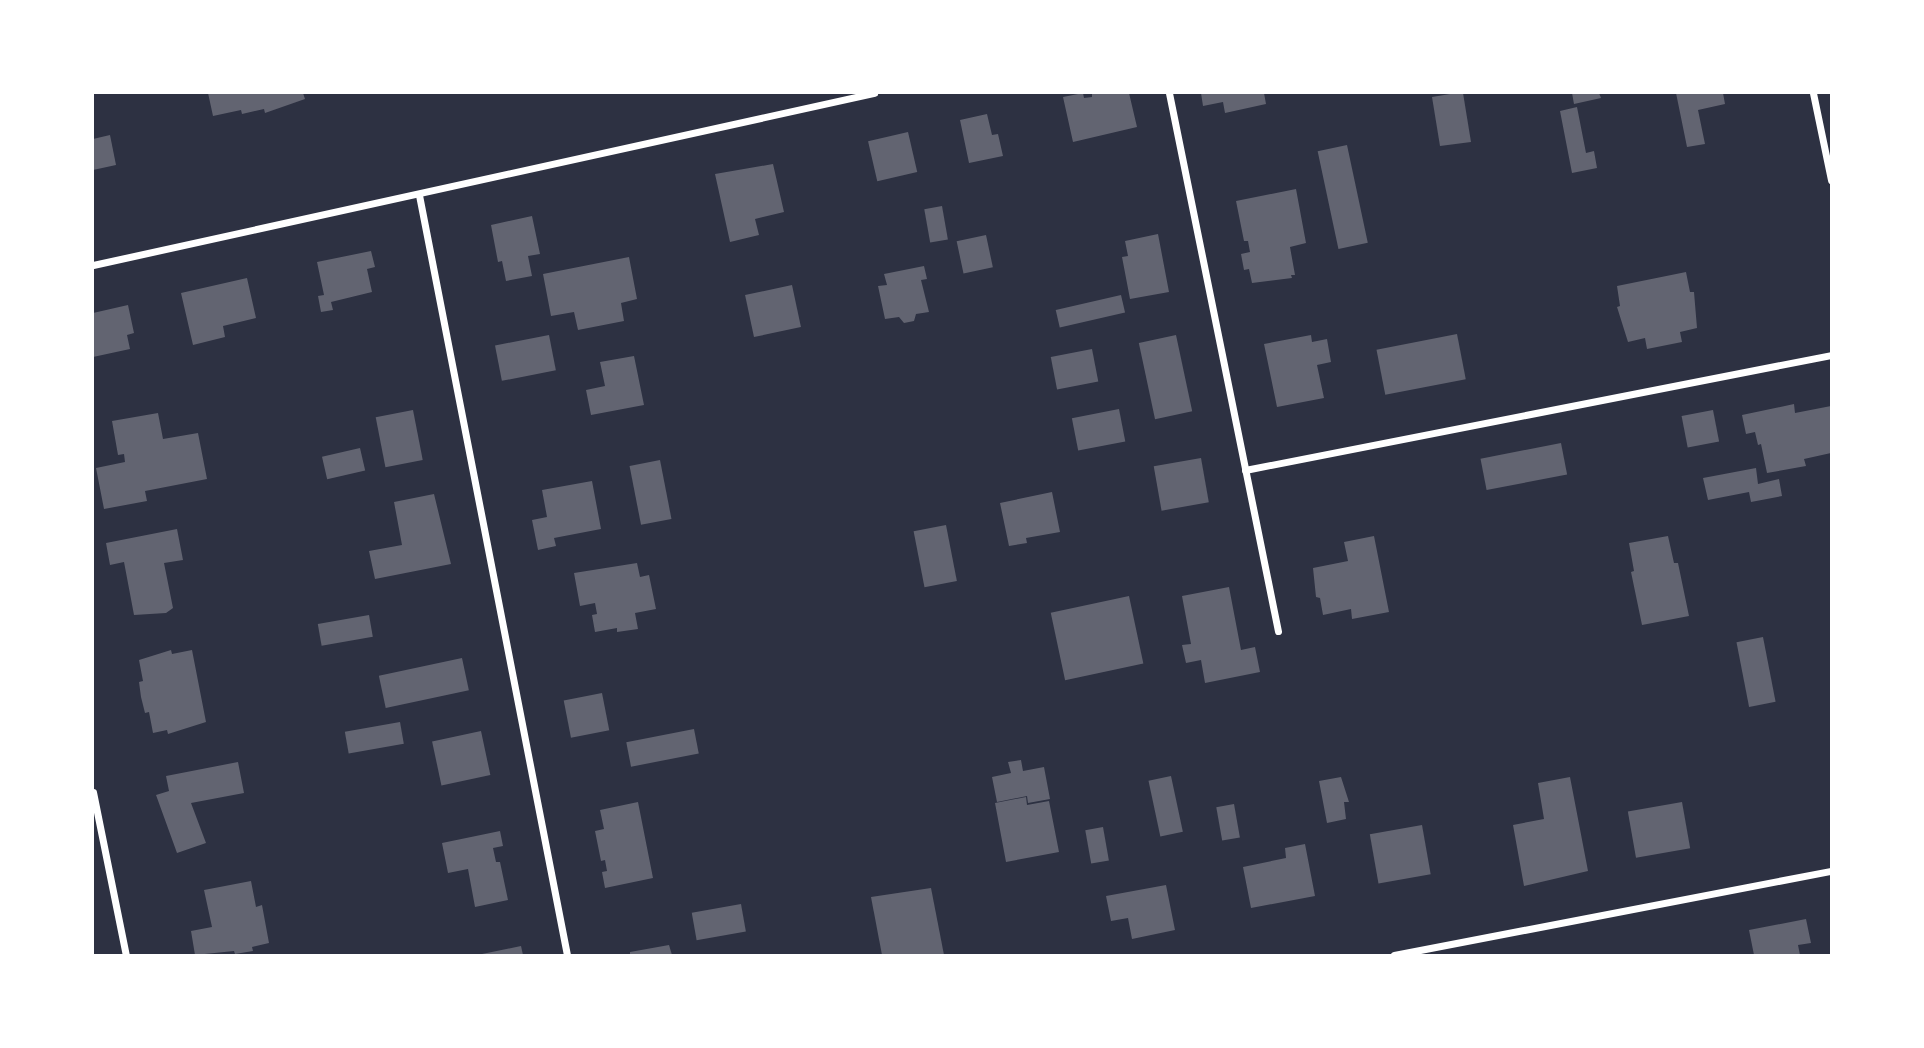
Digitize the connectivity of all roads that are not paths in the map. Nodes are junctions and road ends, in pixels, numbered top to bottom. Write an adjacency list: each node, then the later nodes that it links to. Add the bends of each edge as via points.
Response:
1 (874, 93): 5 (street)
2 (1169, 93): 8 (street)
3 (1813, 93): 4 (street)
4 (1831, 180)
5 (419, 195): 6 (street); 13 (street)
6 (93, 265)
7 (1831, 355): 8 (street)
8 (1245, 470): 9 (street)
9 (1278, 631)
10 (93, 793): 12 (street)
11 (1831, 870): 14 (street)
12 (126, 955)
13 (568, 955)
14 (1394, 955)

